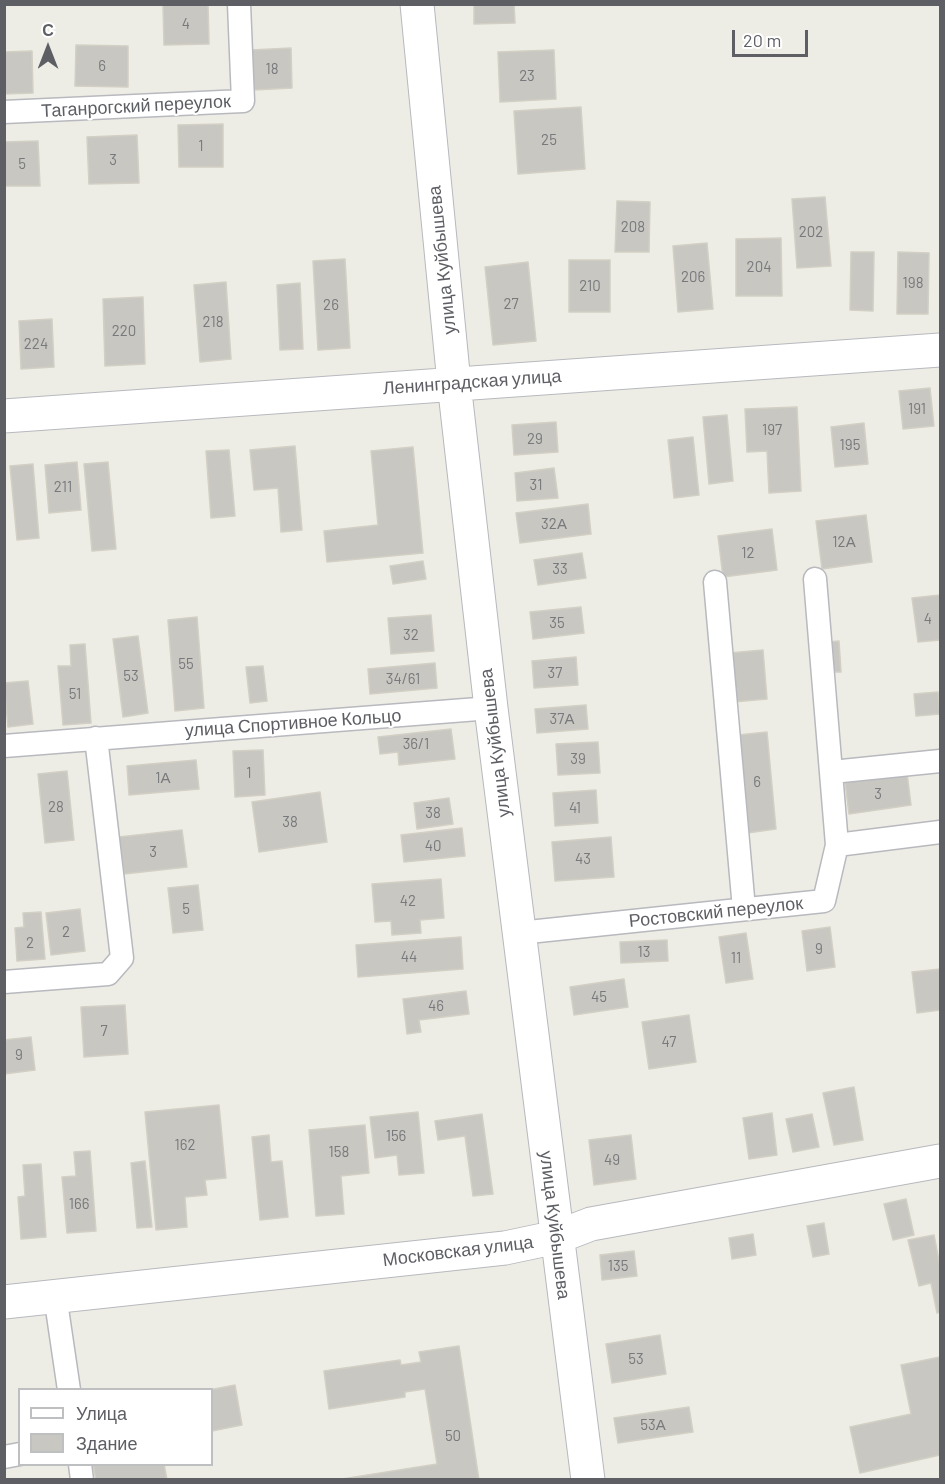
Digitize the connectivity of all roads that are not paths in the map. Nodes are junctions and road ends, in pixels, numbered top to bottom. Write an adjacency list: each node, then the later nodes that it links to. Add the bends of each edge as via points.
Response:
1 (239, 4): 3 (street, Таганрогский переулок, via 243,101)
2 (417, 4): 5 (street, улица Куйбышева)
3 (4, 112)
4 (940, 350): 5 (street, Ленинградская улица)
5 (454, 383): 6 (street, Ленинградская улица); 9 (street, улица Куйбышева)
6 (4, 416)
7 (815, 579): 13 (street)
8 (715, 582): 16 (street)
9 (491, 708): 10 (street, улица Спортивное Кольцо); 17 (street, улица Куйбышева)
10 (96, 738): 11 (street, улица Спортивное Кольцо); 18 (street, via 122,958 108,974)
11 (4, 746)
12 (940, 761): 13 (street)
13 (832, 772): 15 (street)
14 (940, 832): 15 (street)
15 (837, 845): 16 (street, Ростовский переулок, via 824,901)
16 (744, 909): 17 (street, Ростовский переулок)
17 (519, 933): 20 (street, улица Куйбышева)
18 (4, 982)
19 (940, 1161): 20 (street, Московская улица, via 591,1224)
20 (558, 1237): 21 (street, Московская улица, via 505,1248); 24 (street, улица Куйбышева)
21 (55, 1295): 22 (street, Московская улица); 23 (street)
22 (4, 1302)
23 (69, 1388)
24 (588, 1479)

